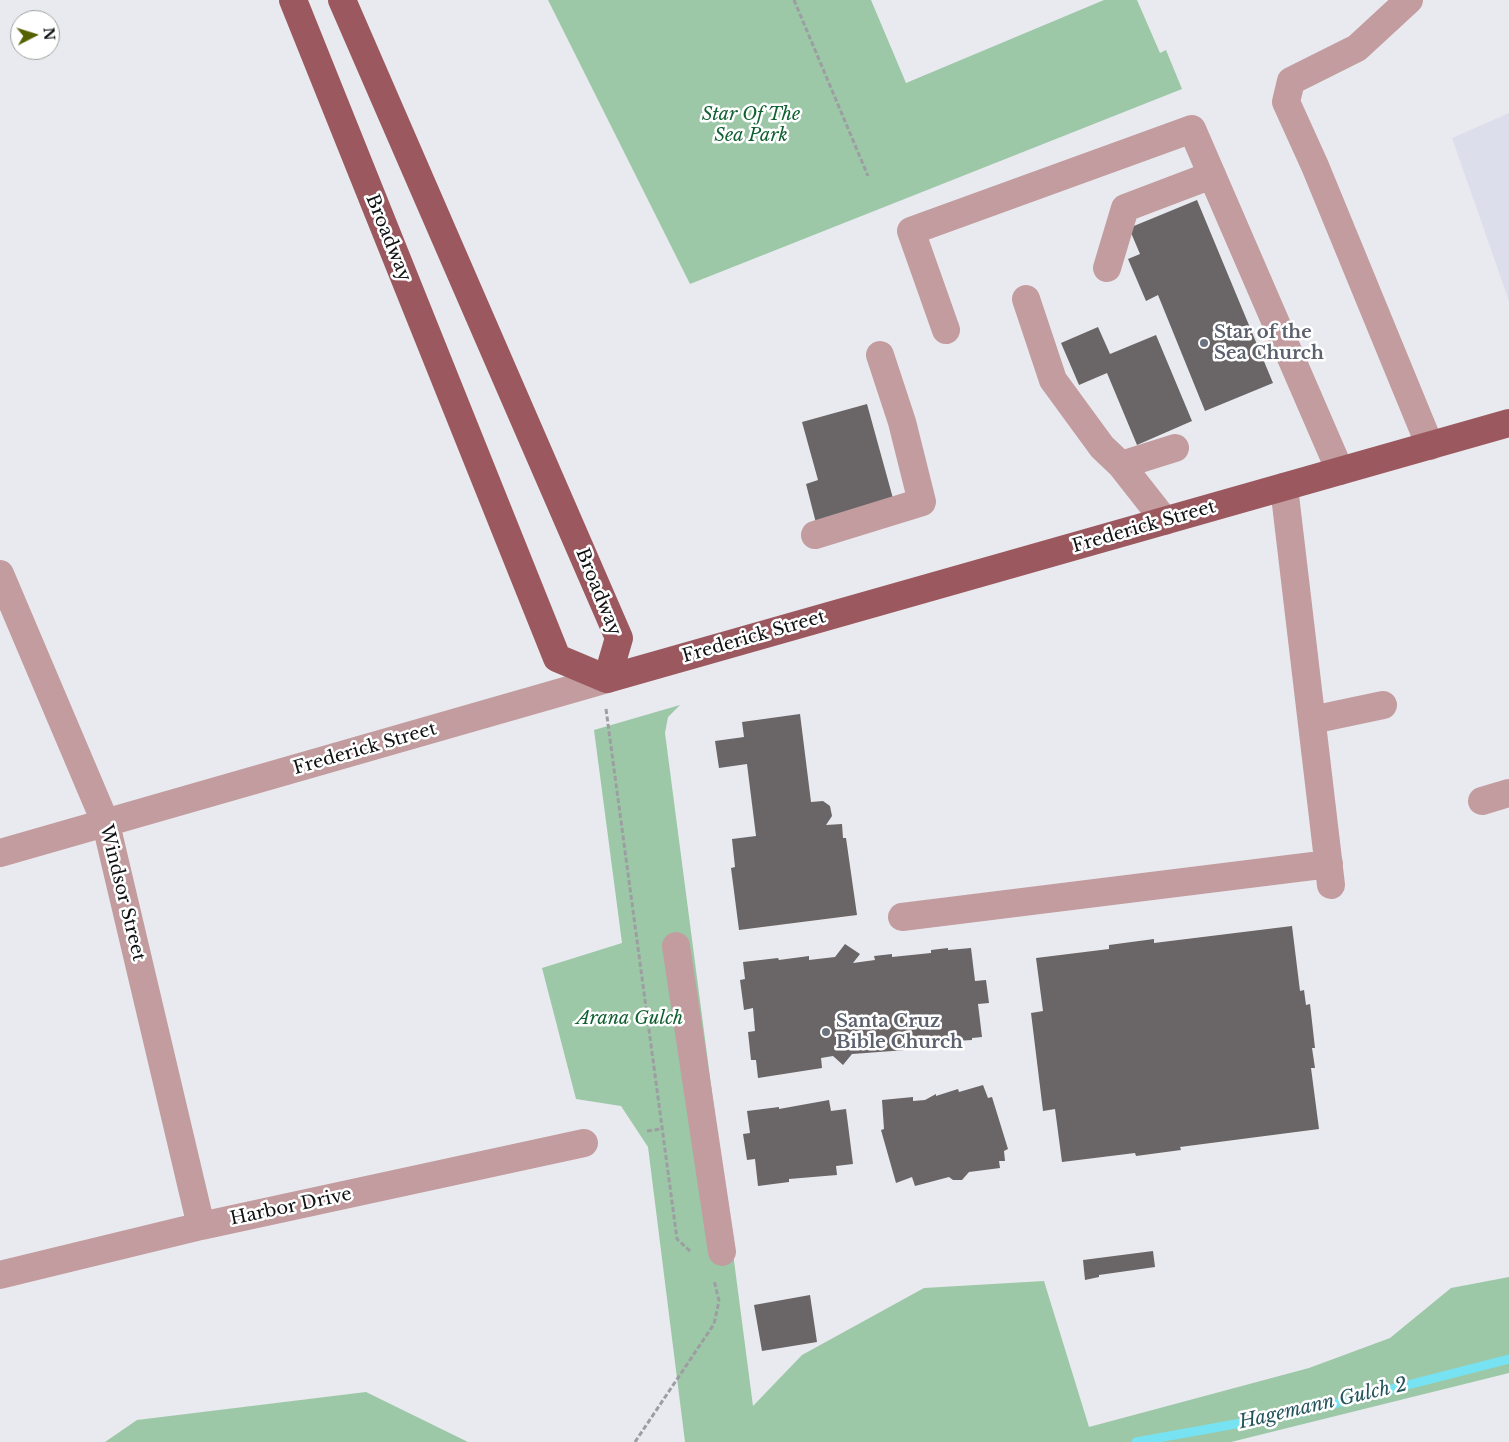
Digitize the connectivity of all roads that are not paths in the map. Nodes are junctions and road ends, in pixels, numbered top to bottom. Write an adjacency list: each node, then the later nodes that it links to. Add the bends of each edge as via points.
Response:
1 (292, 0): 18 (main road, Broadway, via 557,658)
2 (342, 0): 18 (main road, Broadway, via 619,638)
3 (1409, 0): 10 (street, via 1356,48 1291,80 1286,102)
4 (1212, 175): 5 (street, via 1125,208); 7 (street, via 1192,128 911,231); 13 (street)
5 (1107, 268)
6 (1026, 299): 12 (street, via 1053,380 1102,447)
7 (946, 330)
8 (880, 355): 16 (street, via 902,422 922,502)
9 (1509, 424): 10 (main road, Frederick Street)
10 (1430, 446): 13 (main road, Frederick Street)
11 (1174, 448): 12 (street)
12 (1121, 465): 15 (street)
13 (1340, 471): 14 (main road, Frederick Street)
14 (1284, 487): 15 (main road, Frederick Street); 20 (street)
15 (1166, 521): 18 (main road, Frederick Street)
16 (815, 535)
17 (0, 574): 23 (street, Windsor Street)
18 (607, 679): 23 (street, Frederick Street)
19 (1383, 706): 20 (street)
20 (1312, 720): 25 (street, via 1330,875)
21 (1509, 793): 22 (street)
22 (1482, 801)
23 (106, 824): 24 (street, Frederick Street); 28 (street, Windsor Street)
24 (0, 853)
25 (902, 917)
26 (676, 946): 29 (street)
27 (584, 1143): 28 (street, Harbor Drive)
28 (201, 1226): 30 (street, Harbor Drive)
29 (722, 1252)
30 (0, 1274)

